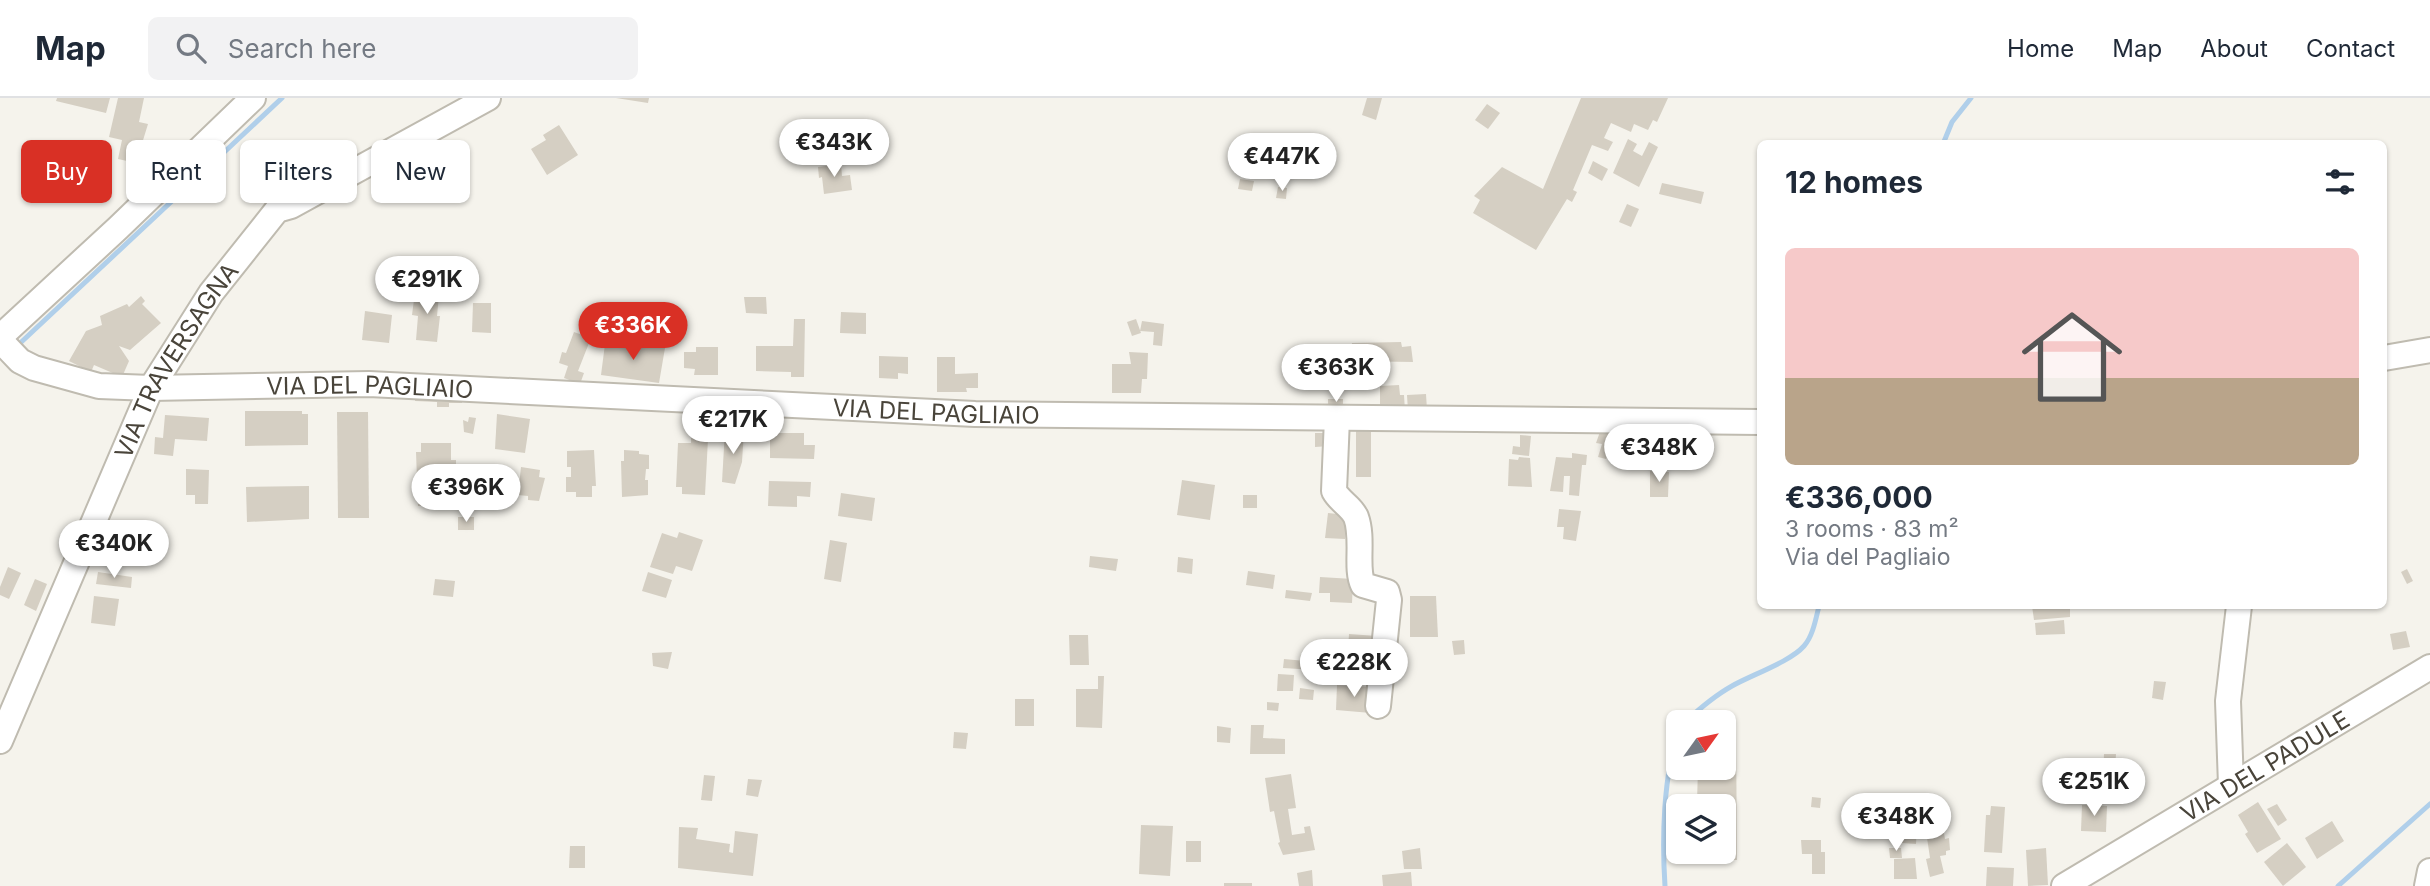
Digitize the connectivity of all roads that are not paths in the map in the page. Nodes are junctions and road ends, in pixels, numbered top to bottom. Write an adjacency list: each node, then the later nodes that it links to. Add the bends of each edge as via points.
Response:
1 (253, 98): 3 (street, via 118,228)
2 (488, 98): 6 (street, VIA TRAVERSAGNA, via 277,210 211,293)
3 (6, 345): 6 (street, VIA DEL PAGLIAIO, via 50,374 99,386)
4 (2430, 350): 5 (street)
5 (2387, 357)
6 (151, 388): 7 (street, VIA DEL PAGLIAIO, via 369,384 975,414); 12 (street, VIA TRAVERSAGNA)
7 (1337, 418): 8 (street, VIA DEL PAGLIAIO); 11 (street, via 1334,491 1356,519 1363,585 1387,592 1389,600)
8 (1757, 422)
9 (2239, 609): 13 (street, via 2228,701)
10 (2430, 667): 13 (street, VIA DEL PADULE)
11 (1378, 706)
12 (0, 741)
13 (2231, 785): 15 (street, VIA DEL PADULE)
14 (2430, 871): 16 (street)
15 (2064, 886)
16 (2427, 886)

